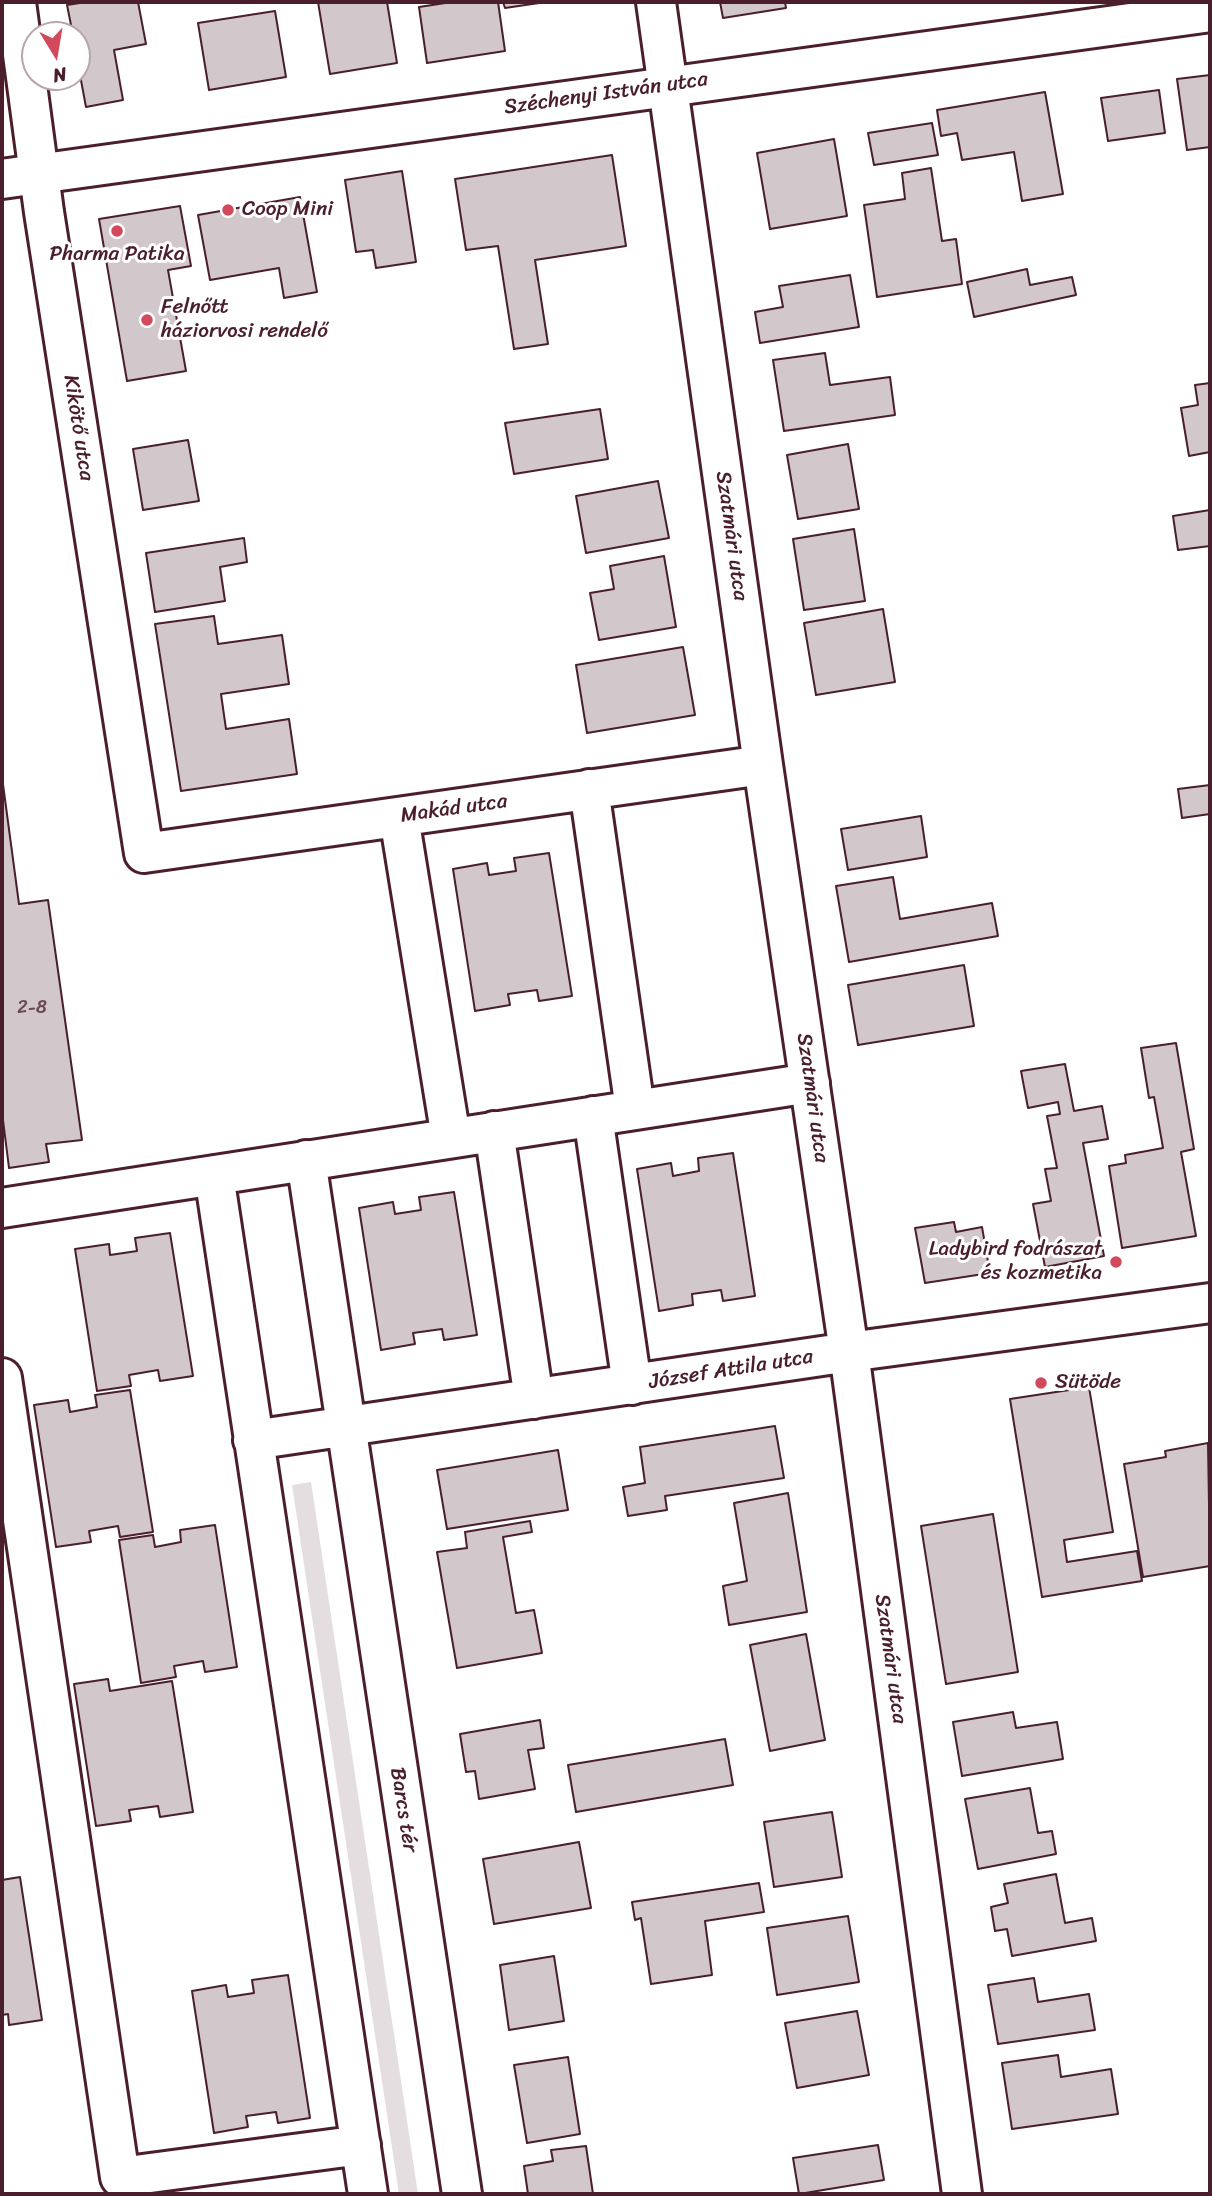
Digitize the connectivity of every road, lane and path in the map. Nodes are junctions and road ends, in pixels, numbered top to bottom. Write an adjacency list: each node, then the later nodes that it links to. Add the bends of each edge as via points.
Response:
1 (16, 2): 5 (street, Kikötő utca)
2 (656, 2): 4 (street, Szatmári utca)
3 (1210, 12): 4 (street, Széchenyi István utca)
4 (667, 86): 5 (street, Széchenyi István utca); 6 (street, Szatmári utca)
5 (20, 176): 9 (street, Kikötő utca)
6 (763, 765): 7 (street, Makád utca); 10 (street, Szatmári utca)
7 (589, 789): 8 (street, Makád utca); 11 (street)
8 (399, 817): 9 (street, Makád utca); 14 (street)
9 (144, 853)
10 (810, 1083): 11 (street); 19 (street, Szatmári utca)
11 (635, 1110): 12 (street)
12 (593, 1116): 13 (street); 21 (street)
13 (494, 1131): 14 (street); 22 (street)
14 (451, 1138): 15 (street)
15 (306, 1160): 16 (street); 23 (street, Barcs tér)
16 (214, 1175): 17 (street); 24 (street)
17 (2, 1208)
18 (1210, 1303): 19 (street, József Attila utca)
19 (849, 1352): 21 (street, József Attila utca); 29 (street, Szatmári utca)
20 (2, 1378): 26 (street, via 120,2177)
21 (632, 1385): 22 (street, József Attila utca)
22 (534, 1399): 23 (street, József Attila utca)
23 (345, 1426): 24 (street, József Attila utca); 28 (street, Barcs tér)
24 (253, 1440): 25 (street)
25 (361, 2145): 26 (street); 27 (street)
26 (223, 2179)
27 (368, 2194)
28 (462, 2194)
29 (962, 2194)

